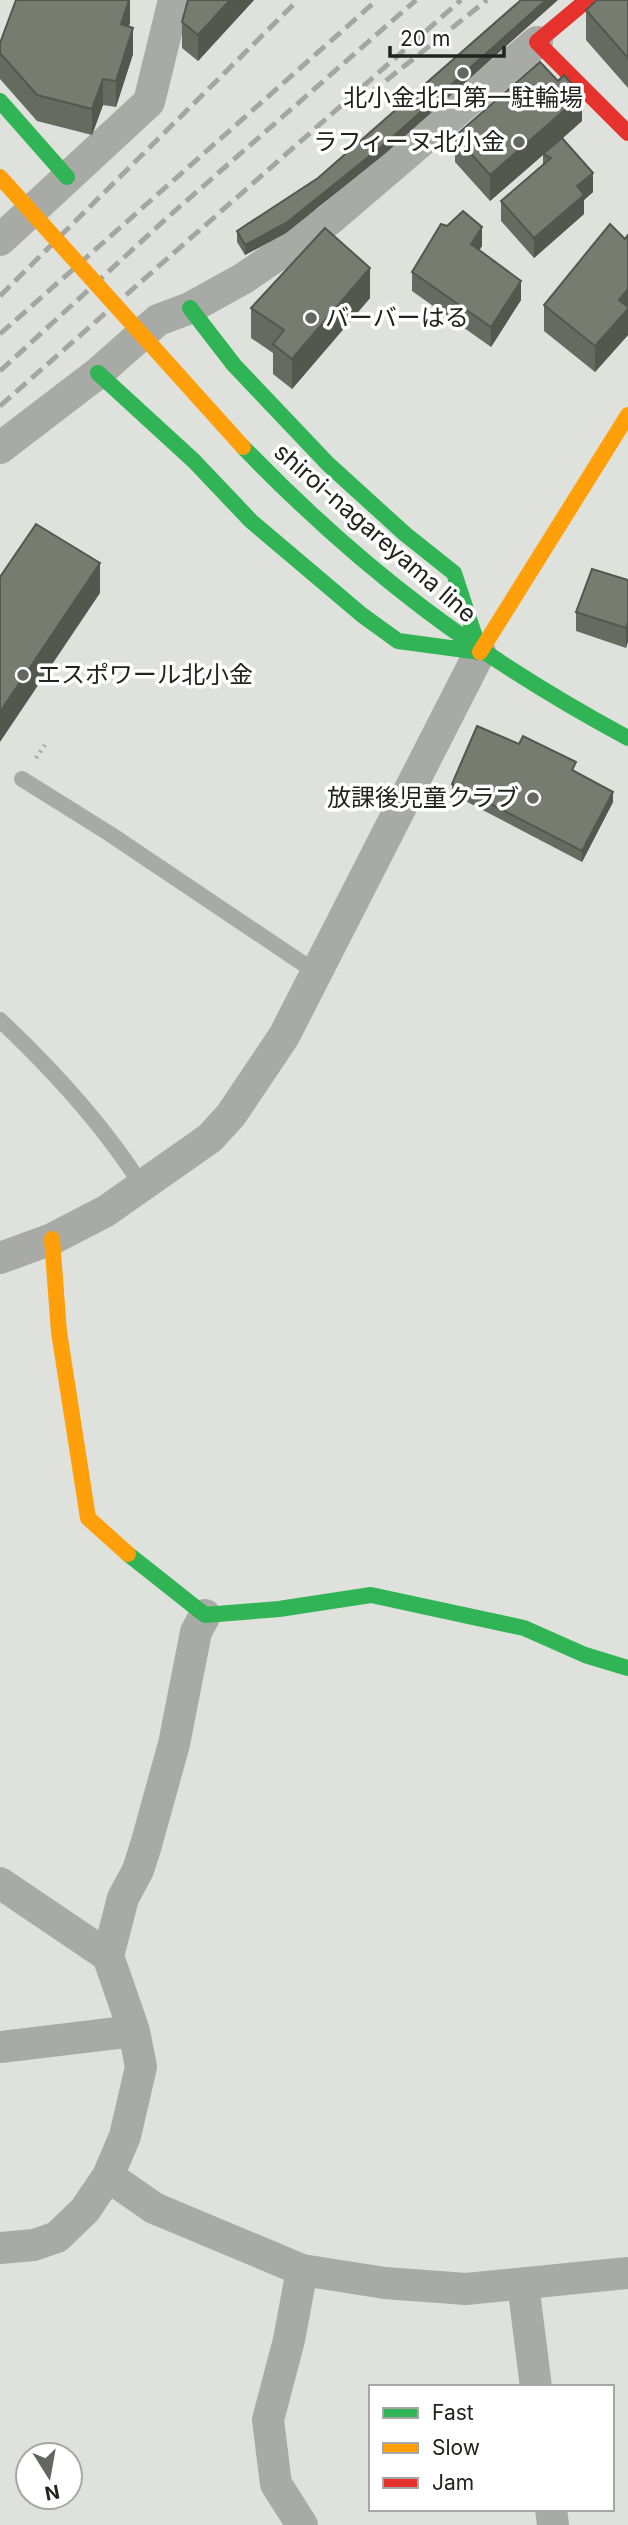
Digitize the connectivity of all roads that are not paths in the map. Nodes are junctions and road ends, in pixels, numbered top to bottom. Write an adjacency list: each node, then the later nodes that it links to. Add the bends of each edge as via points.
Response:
1 (174, 0): 7 (street, via 149,102)
2 (587, 0): 3 (main road)
3 (537, 42): 5 (main road); 9 (street, via 329,220 244,278)
4 (0, 101): 7 (main road)
5 (628, 132)
6 (0, 177): 13 (main road, shiroi-nagareyama line, bridge, via 278,485)
7 (67, 177): 8 (street)
8 (0, 240)
9 (190, 308): 10 (street, via 158,320); 13 (main road, via 234,365 328,464 454,573)
10 (98, 373): 12 (street); 13 (main road, via 251,521 362,615 398,641)
11 (628, 415): 13 (main road, shiroi-nagareyama line)
12 (0, 448)
13 (480, 652): 14 (main road); 16 (street)
14 (628, 738)
15 (22, 779): 16 (lane)
16 (317, 973): 18 (street, via 284,1037 231,1115 210,1138)
17 (0, 1020): 18 (lane, via 118,1147)
18 (142, 1185): 19 (street, via 106,1211)
19 (52, 1239): 20 (street); 21 (main road, via 59,1332 88,1518)
20 (0, 1258)
21 (205, 1615): 22 (main road, via 371,1595 524,1628); 24 (street, via 196,1632 174,1744 149,1832)
22 (628, 1668)
23 (0, 1884): 24 (street)
24 (107, 1956): 25 (street)
25 (134, 2031): 26 (street); 27 (street, via 141,2067 125,2136)
26 (0, 2047)
27 (108, 2176): 28 (street, via 85,2210 57,2237); 29 (street, via 154,2208)
28 (0, 2248)
29 (302, 2270): 31 (street, via 466,2289); 33 (street, via 268,2420 276,2484)
30 (628, 2273): 31 (street)
31 (523, 2284): 32 (street)
32 (536, 2385)
33 (302, 2525)

